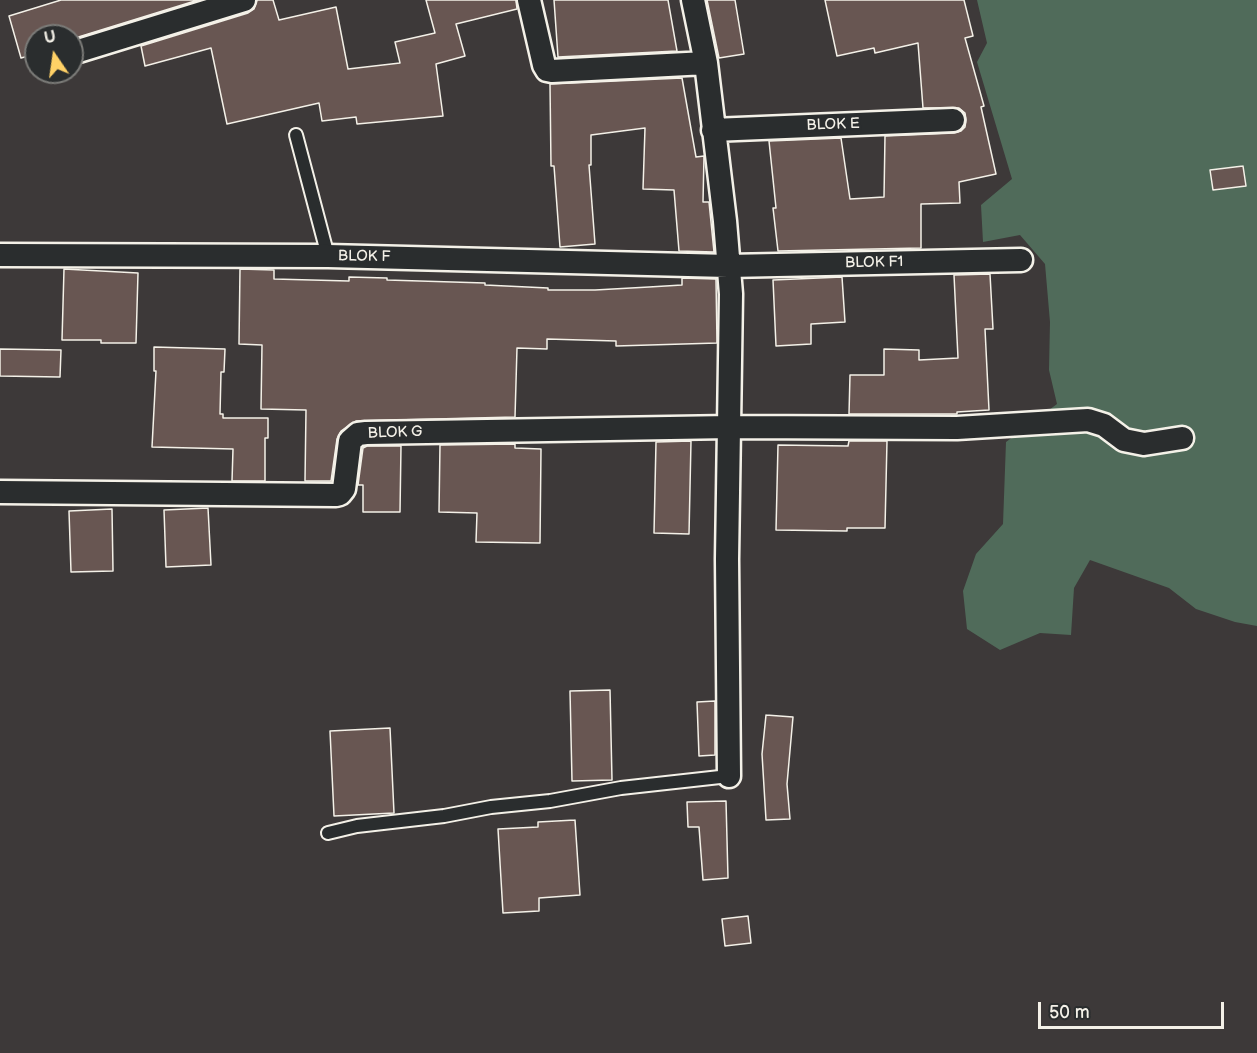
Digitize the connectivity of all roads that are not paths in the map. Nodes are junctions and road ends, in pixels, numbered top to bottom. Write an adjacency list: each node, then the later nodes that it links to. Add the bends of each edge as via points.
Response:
1 (243, 0): 4 (street)
2 (529, 0): 5 (street, via 547,70)
3 (693, 0): 5 (street)
4 (84, 49)
5 (706, 63): 7 (street)
6 (953, 120): 7 (street, BLOK E)
7 (713, 130): 12 (street)
8 (296, 135): 10 (lane)
9 (0, 255): 10 (street, BLOK F)
10 (328, 256): 12 (street, BLOK F)
11 (1021, 260): 12 (street, BLOK F1)
12 (728, 266): 13 (street)
13 (730, 427): 14 (street, BLOK G, via 968,428 1088,420 1104,425 1124,440 1144,444); 15 (street, BLOK G, via 358,434 350,441 344,489 336,495); 16 (street)
14 (1182, 438)
15 (0, 492)
16 (729, 776): 17 (lane, via 621,788)
17 (328, 833)

